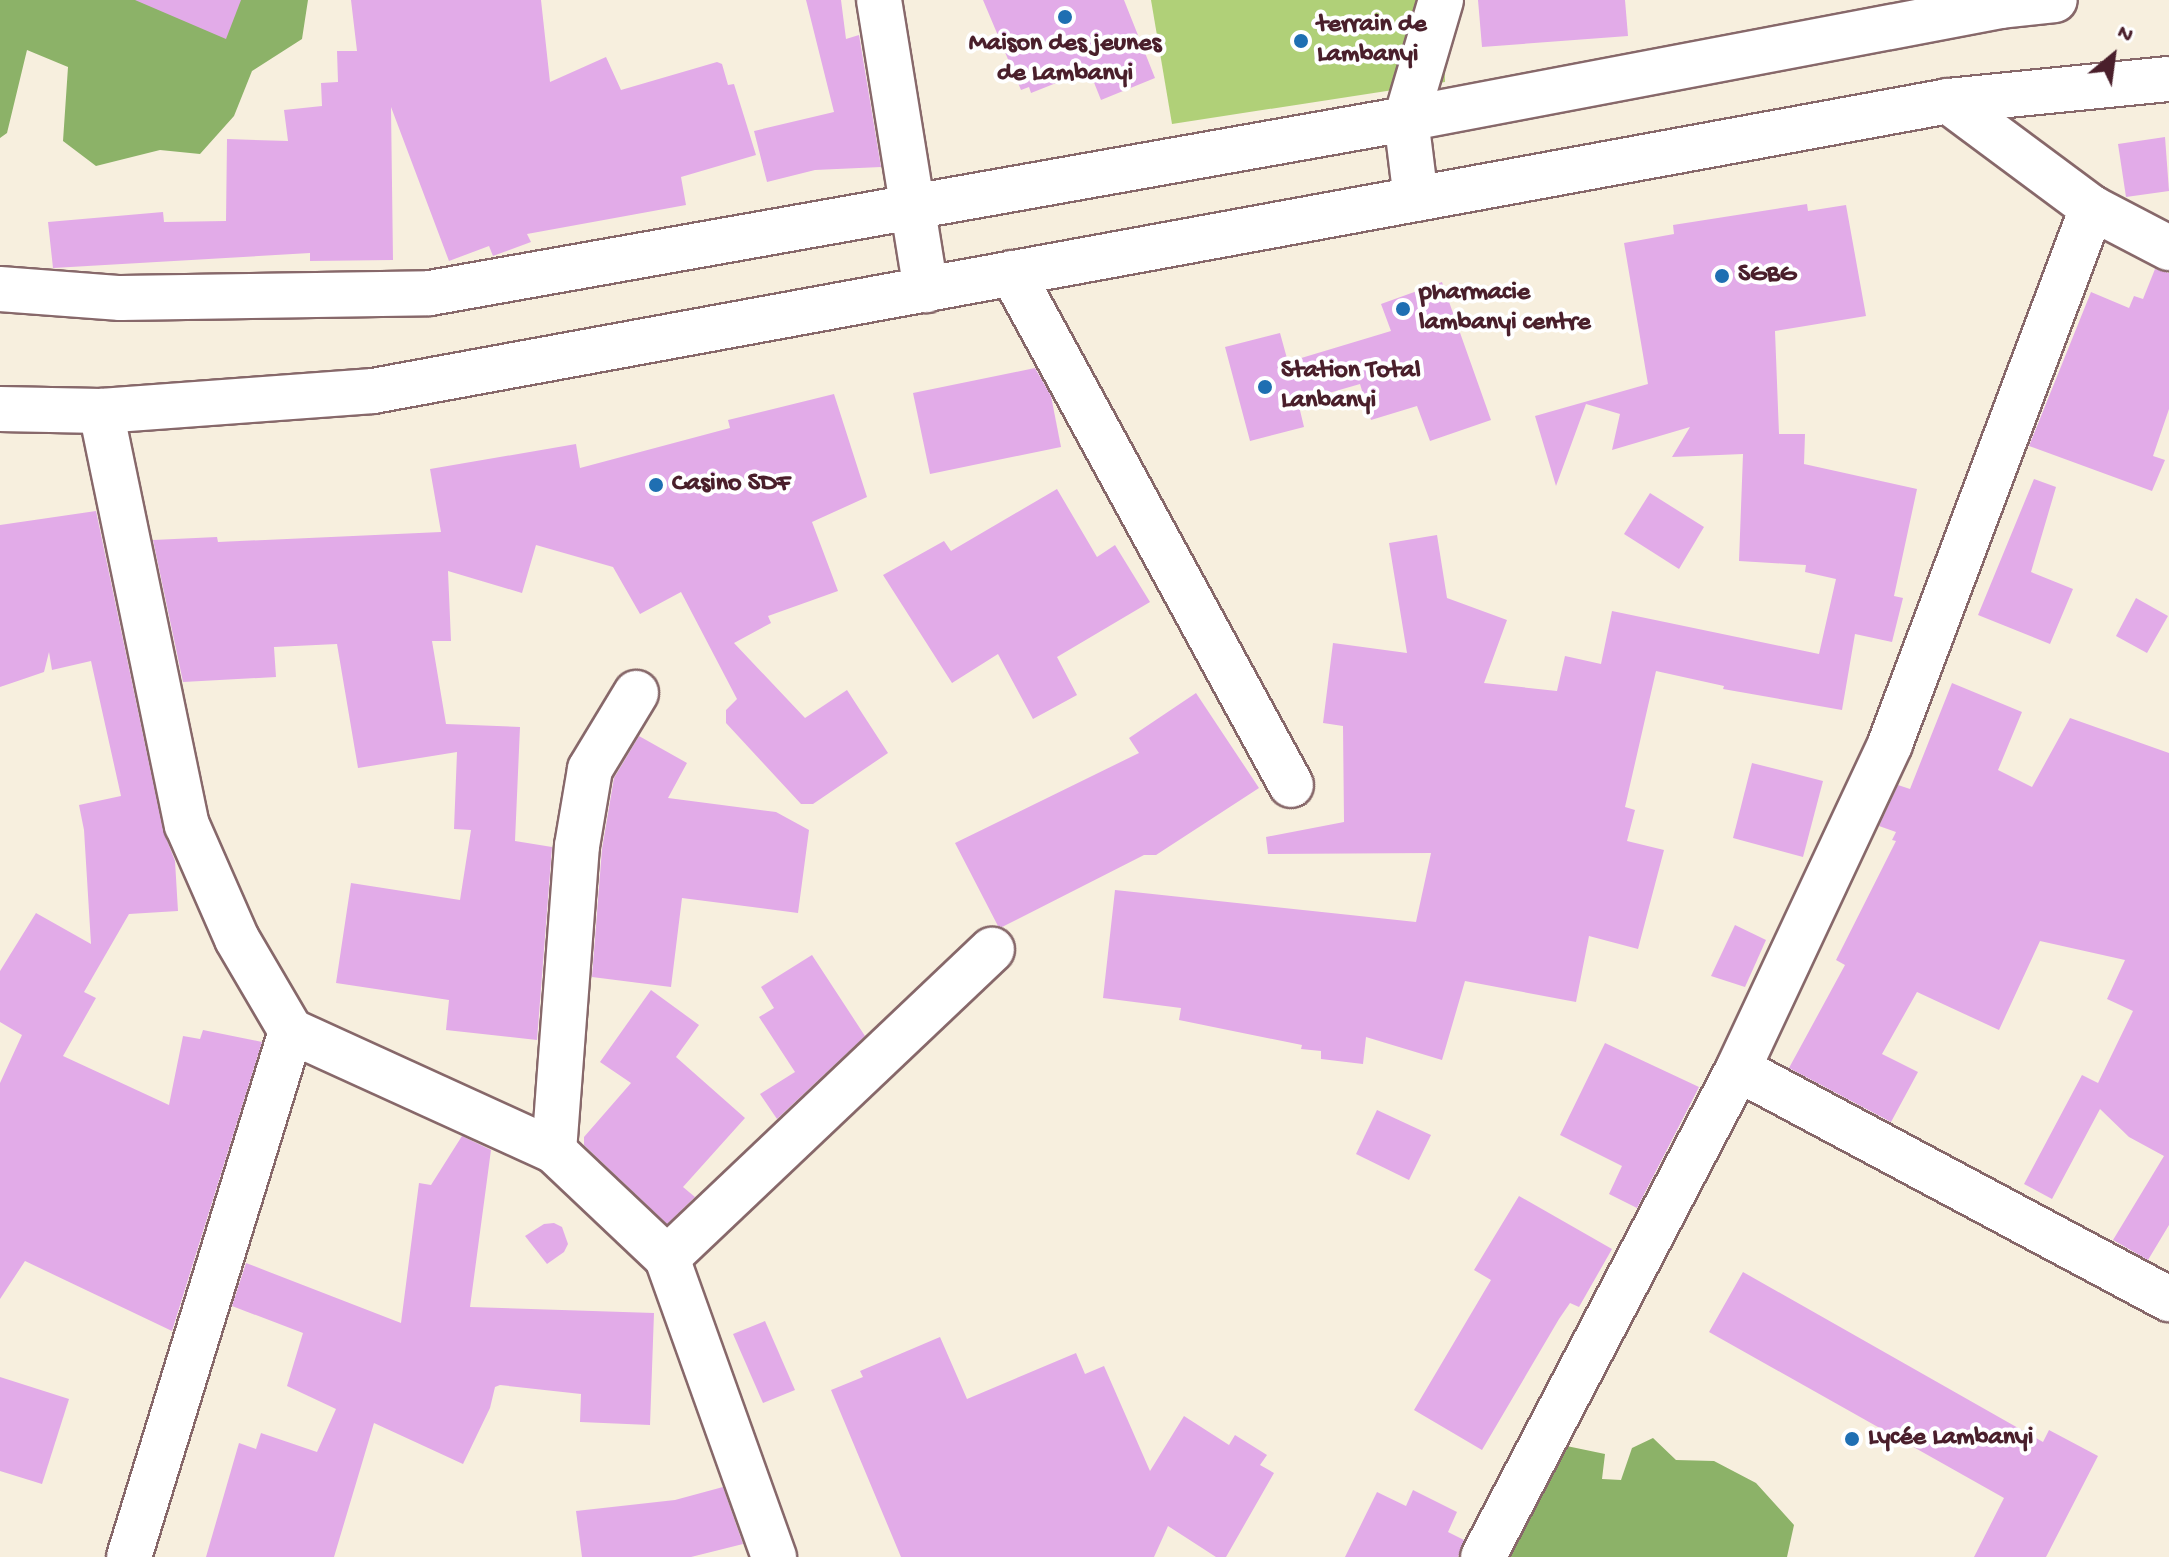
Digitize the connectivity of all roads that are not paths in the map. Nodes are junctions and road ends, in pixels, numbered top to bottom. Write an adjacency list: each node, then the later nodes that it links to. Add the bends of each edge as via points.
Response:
1 (879, 0): 8 (street)
2 (1441, 0): 6 (street)
3 (2055, 0): 6 (street)
4 (2169, 79): 5 (street)
5 (1948, 101): 7 (street); 9 (street)
6 (1406, 119): 7 (street); 8 (street)
7 (1416, 199): 11 (street)
8 (913, 205): 12 (street, via 430,293 121,298); 13 (street)
9 (2092, 208): 10 (street); 20 (street, via 1890,744)
10 (2169, 248)
11 (1012, 273): 13 (street); 17 (street)
12 (0, 289)
13 (926, 290): 15 (street, via 373,391)
14 (0, 409): 15 (street)
15 (101, 411): 19 (street, via 187,825 237,939)
16 (636, 693): 21 (street, via 590,769 577,846)
17 (1291, 785)
18 (992, 950): 22 (street)
19 (291, 1031): 21 (street); 24 (street)
20 (1738, 1069): 23 (street); 26 (street)
21 (554, 1151): 22 (street)
22 (667, 1258): 25 (street)
23 (2169, 1299)
24 (129, 1557)
25 (774, 1557)
26 (1483, 1557)

